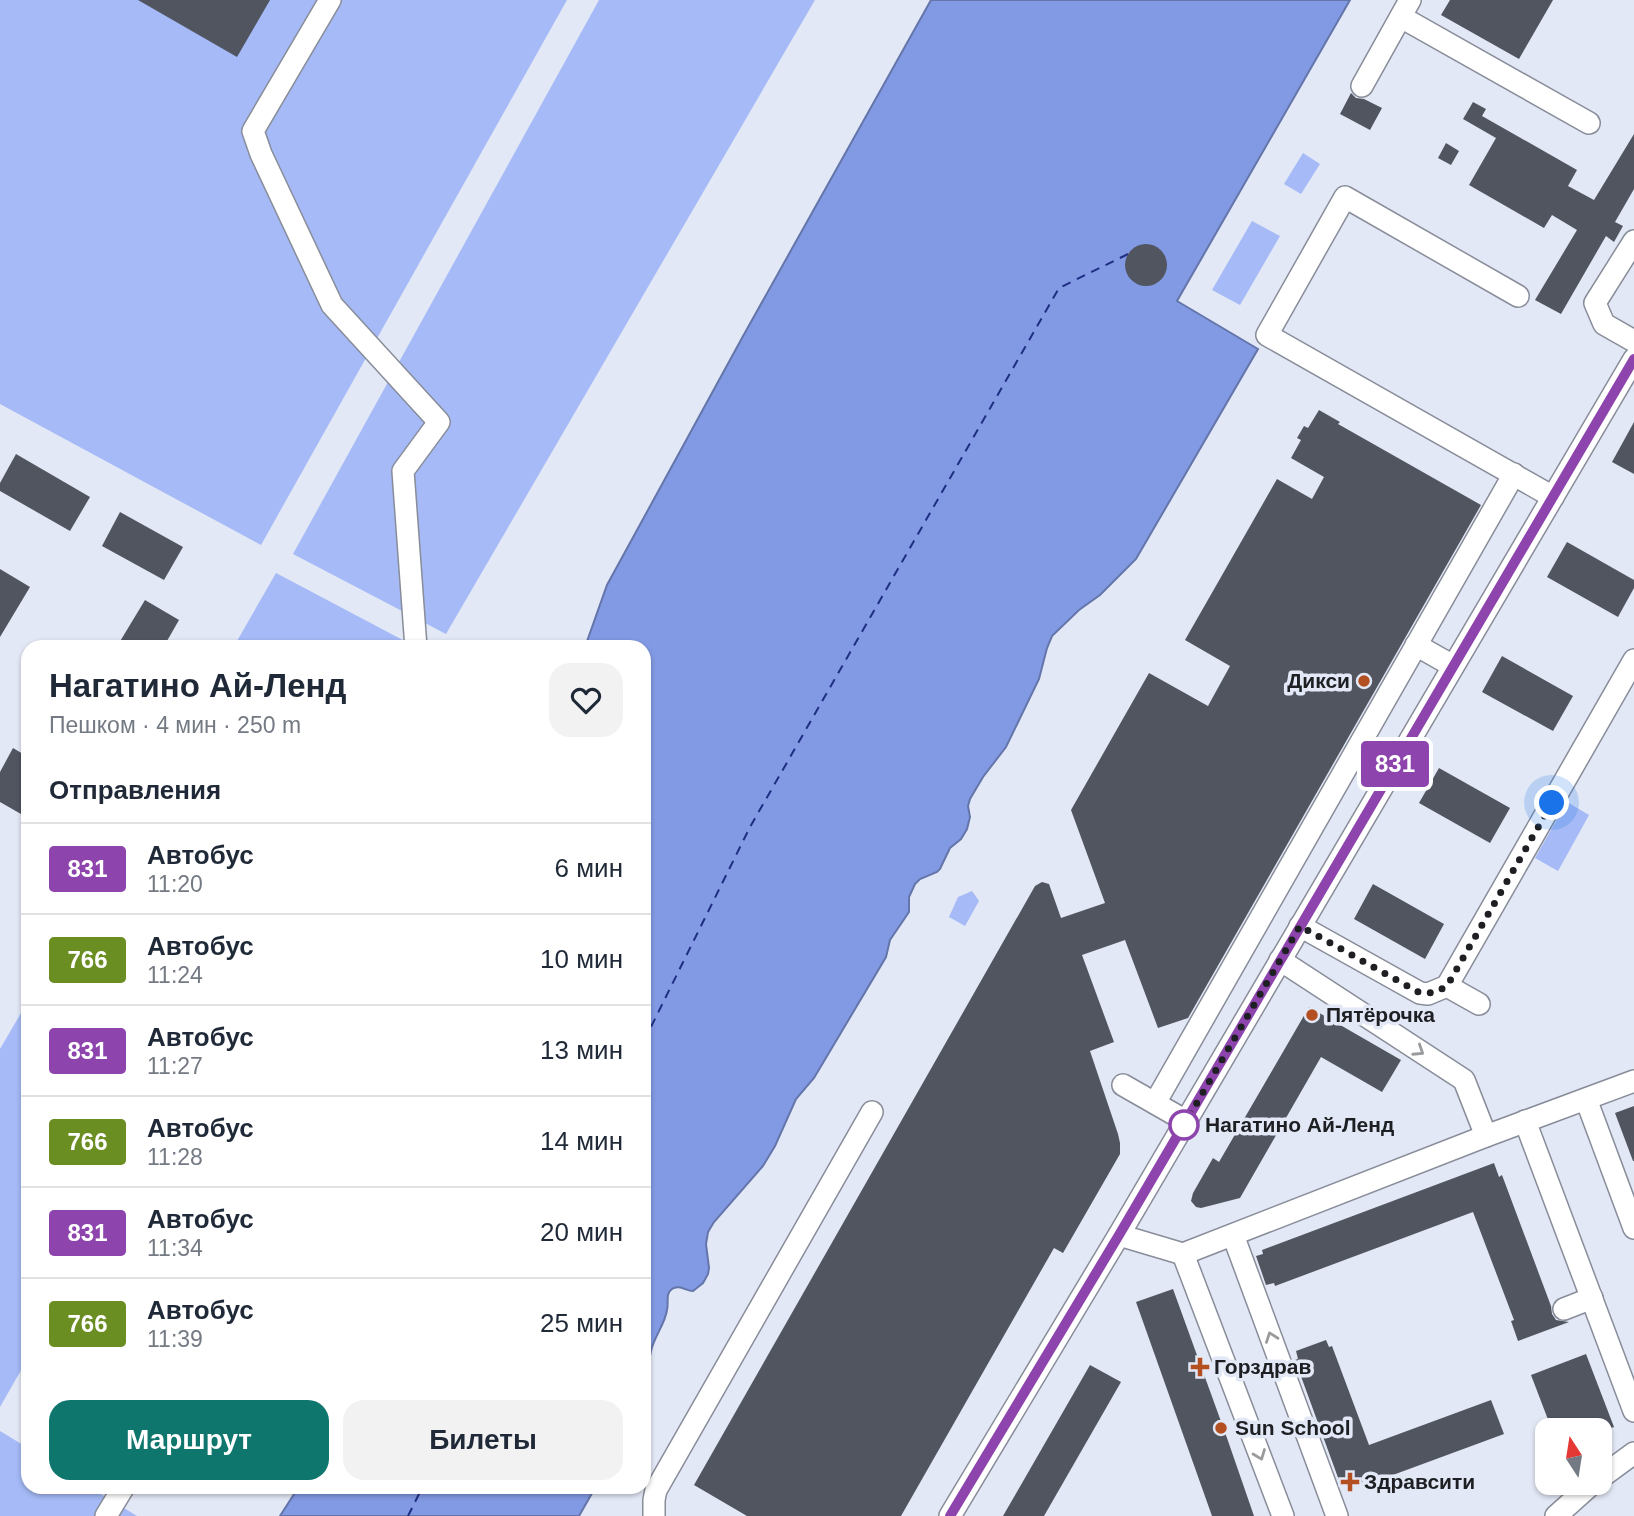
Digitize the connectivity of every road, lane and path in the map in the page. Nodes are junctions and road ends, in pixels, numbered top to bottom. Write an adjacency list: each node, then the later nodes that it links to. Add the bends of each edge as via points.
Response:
1 (330, 0): 12 (street, via 253,131 332,305 439,422 402,471)
2 (1406, 8): 3 (street); 4 (street)
3 (1362, 86)
4 (1589, 123)
5 (1634, 241): 7 (street, via 1595,303 1604,324)
6 (1518, 296): 10 (street, via 1345,197 1267,335)
7 (1634, 341)
8 (1634, 359): 9 (street)
9 (1625, 395): 11 (street)
10 (1514, 474): 11 (street); 13 (street)
11 (1553, 497): 15 (street)
12 (415, 640)
13 (1416, 645): 15 (street); 23 (street)
14 (1634, 660): 18 (street)
15 (1453, 666): 16 (street)
16 (1300, 926): 17 (street); 18 (street, via 1420,993)
17 (1280, 960): 25 (street); 27 (street, one-way to 27, via 1464,1080)
18 (1447, 986): 19 (street)
19 (1479, 1004)
20 (1634, 1081): 22 (street)
21 (1123, 1085): 23 (street)
22 (1586, 1099): 26 (street); 28 (street)
23 (1155, 1103): 25 (street)
24 (872, 1112): 40 (street, via 656,1490)
25 (1186, 1121): 29 (street)
26 (1525, 1121): 27 (street); 32 (street)
27 (1486, 1136): 30 (street)
28 (1634, 1228)
29 (1119, 1235): 31 (street); 41 (street)
30 (1233, 1235): 31 (street); 43 (street, one-way to 30)
31 (1183, 1254): 42 (street, one-way to 42)
32 (1593, 1301): 33 (street); 34 (street)
33 (1565, 1312)
34 (1634, 1411)
35 (1634, 1453): 36 (street)
36 (1612, 1469)
37 (119, 1494): 39 (street)
38 (1579, 1495): 44 (street)
39 (106, 1516)
40 (654, 1516)
41 (950, 1516)
42 (1283, 1516)
43 (1337, 1516)
44 (1556, 1516)

